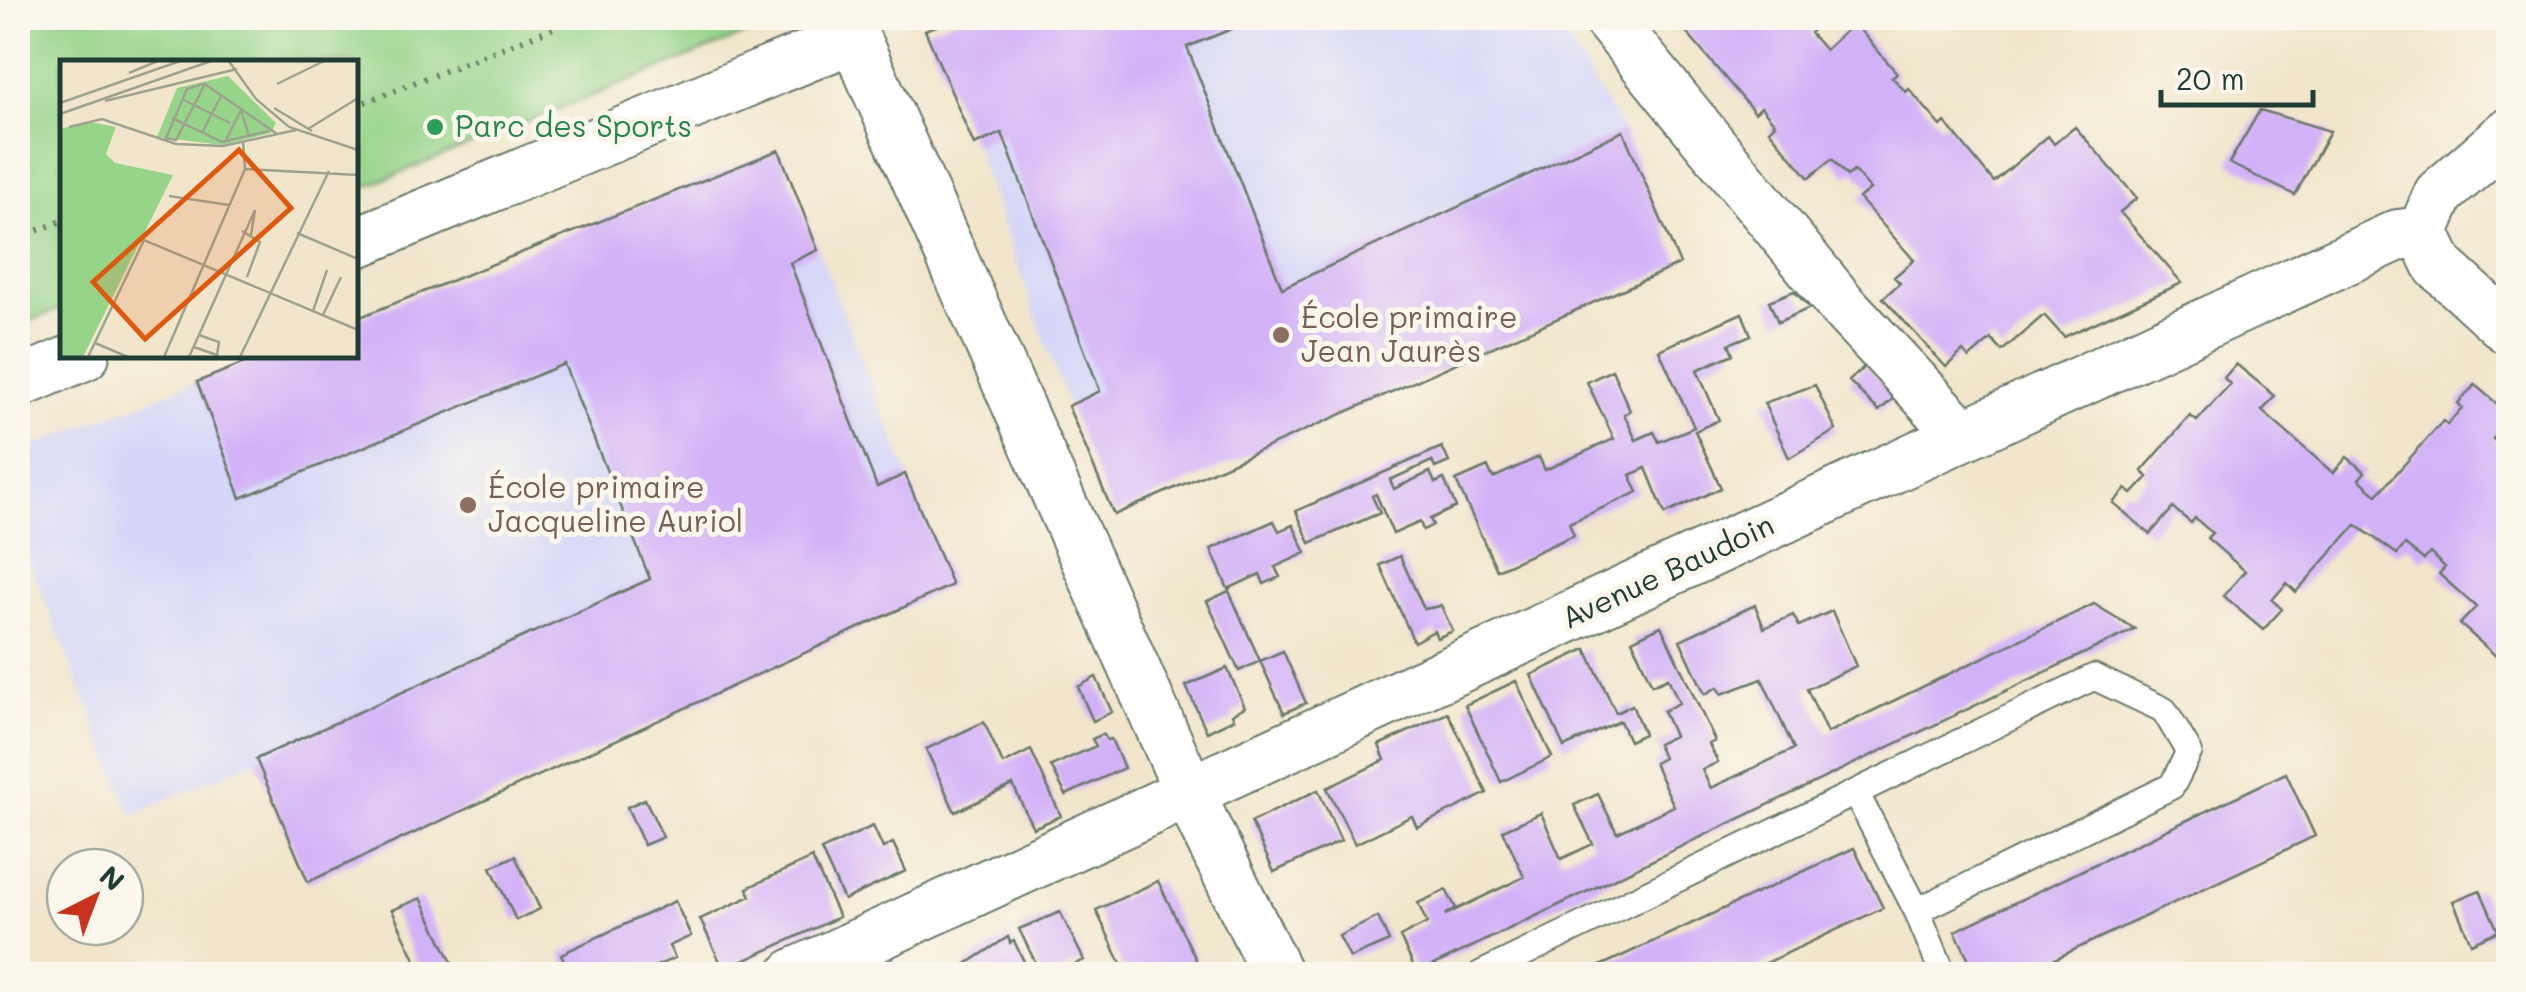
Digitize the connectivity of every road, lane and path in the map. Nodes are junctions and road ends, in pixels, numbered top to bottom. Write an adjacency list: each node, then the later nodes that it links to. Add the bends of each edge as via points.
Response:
1 (579, 18): 3 (path)
2 (1608, 18): 12 (street, via 1842,304)
3 (358, 105)
4 (2508, 134): 6 (street, via 2440,194)
5 (60, 221): 7 (path)
6 (2423, 232): 9 (street, via 2440,266); 12 (street, Avenue Baudoin, via 2398,235)
7 (18, 238)
8 (358, 242): 13 (street, via 854,37)
9 (2508, 328)
10 (77, 358): 11 (street)
11 (18, 382)
12 (1964, 435): 13 (street, Avenue Baudoin)
13 (1191, 792): 16 (street, Avenue Baudoin); 17 (street)
14 (1856, 792): 15 (lane); 15 (lane, via 2094,677 2164,710 2189,752 2172,786); 18 (lane)
15 (1917, 911): 19 (lane)
16 (794, 974)
17 (1277, 974)
18 (1481, 974)
19 (1943, 974)

